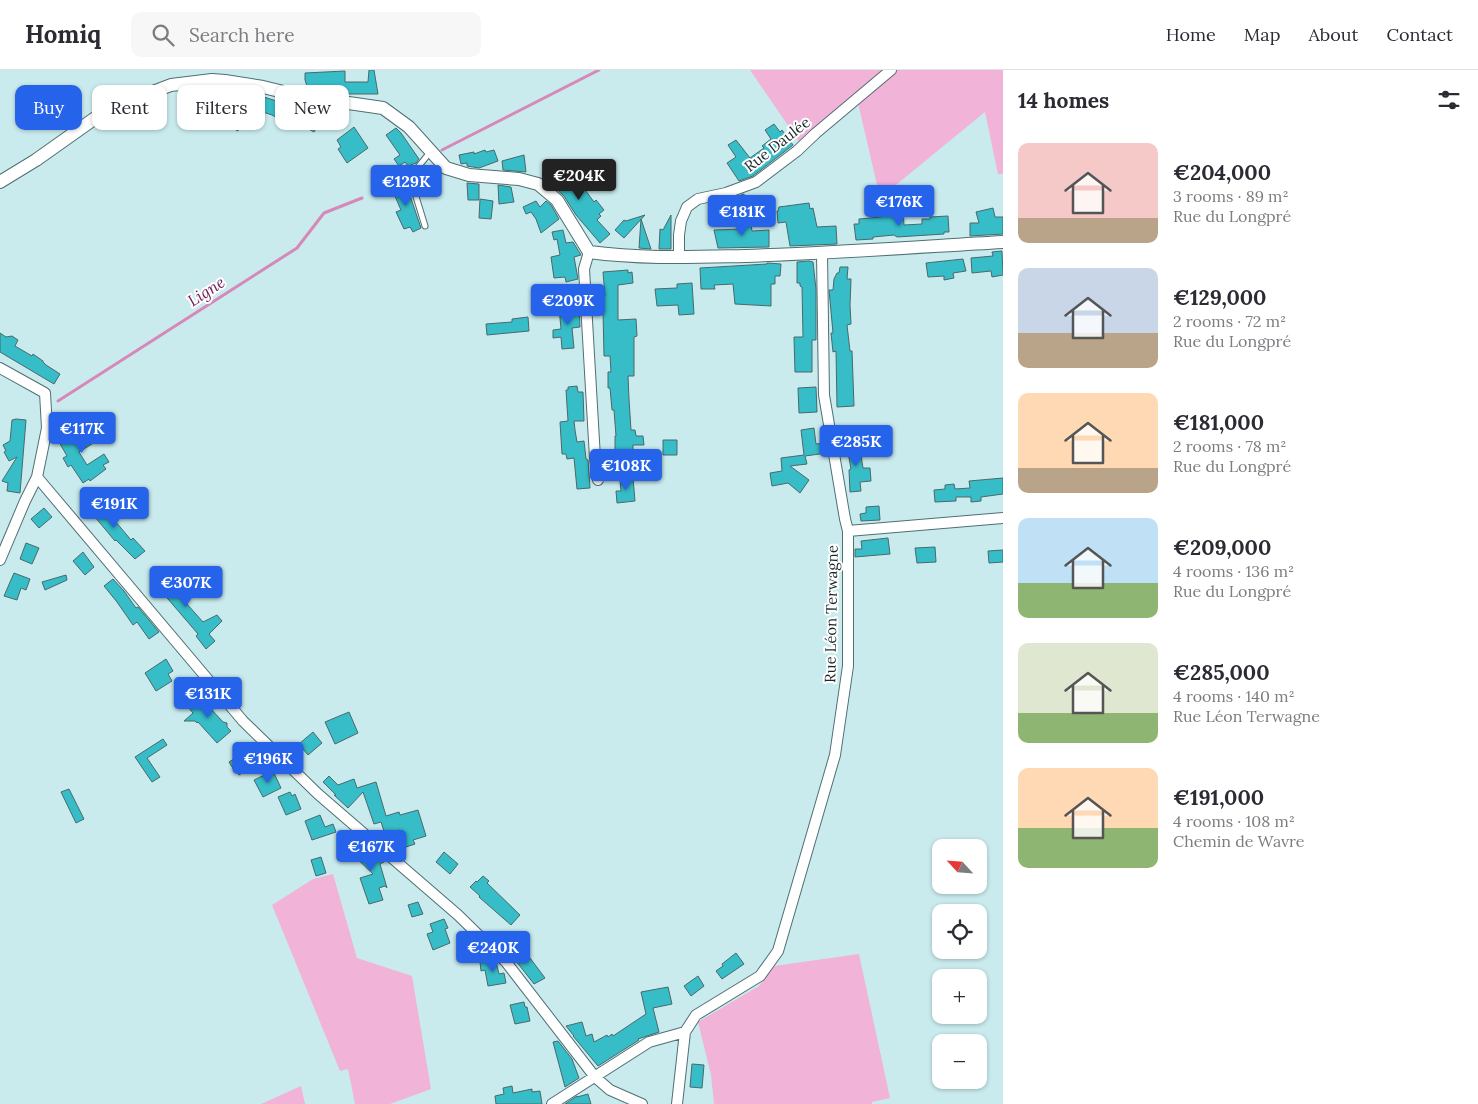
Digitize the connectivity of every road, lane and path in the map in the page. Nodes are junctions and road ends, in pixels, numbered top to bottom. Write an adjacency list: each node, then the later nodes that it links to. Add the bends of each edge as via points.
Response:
1 (891, 70): 8 (street, Rue Daulée, via 756,182 698,199 687,207 678,235)
2 (431, 151): 3 (street, via 384,108 212,80 171,85 108,109); 4 (lane, via 410,177); 6 (street, via 446,168 469,175 519,179 538,184 557,200)
3 (0, 182)
4 (425, 226)
5 (1003, 242): 7 (street)
6 (589, 252): 8 (street); 11 (street, via 584,269)
7 (822, 254): 8 (street); 13 (street, Rue Léon Terwagne, via 824,395)
8 (680, 257)
9 (0, 368): 10 (street, via 45,393 47,428)
10 (37, 477): 14 (street); 16 (street, via 243,721 318,794 458,915 506,962)
11 (598, 480)
12 (1003, 518): 13 (street)
13 (848, 531): 15 (street, Rue Léon Terwagne, via 848,666 835,755 778,951 760,976 696,1015)
14 (0, 560)
15 (684, 1032): 16 (street, via 649,1042); 19 (street)
16 (595, 1077): 17 (street); 18 (street, via 610,1090)
17 (552, 1104)
18 (642, 1104)
19 (677, 1104)

